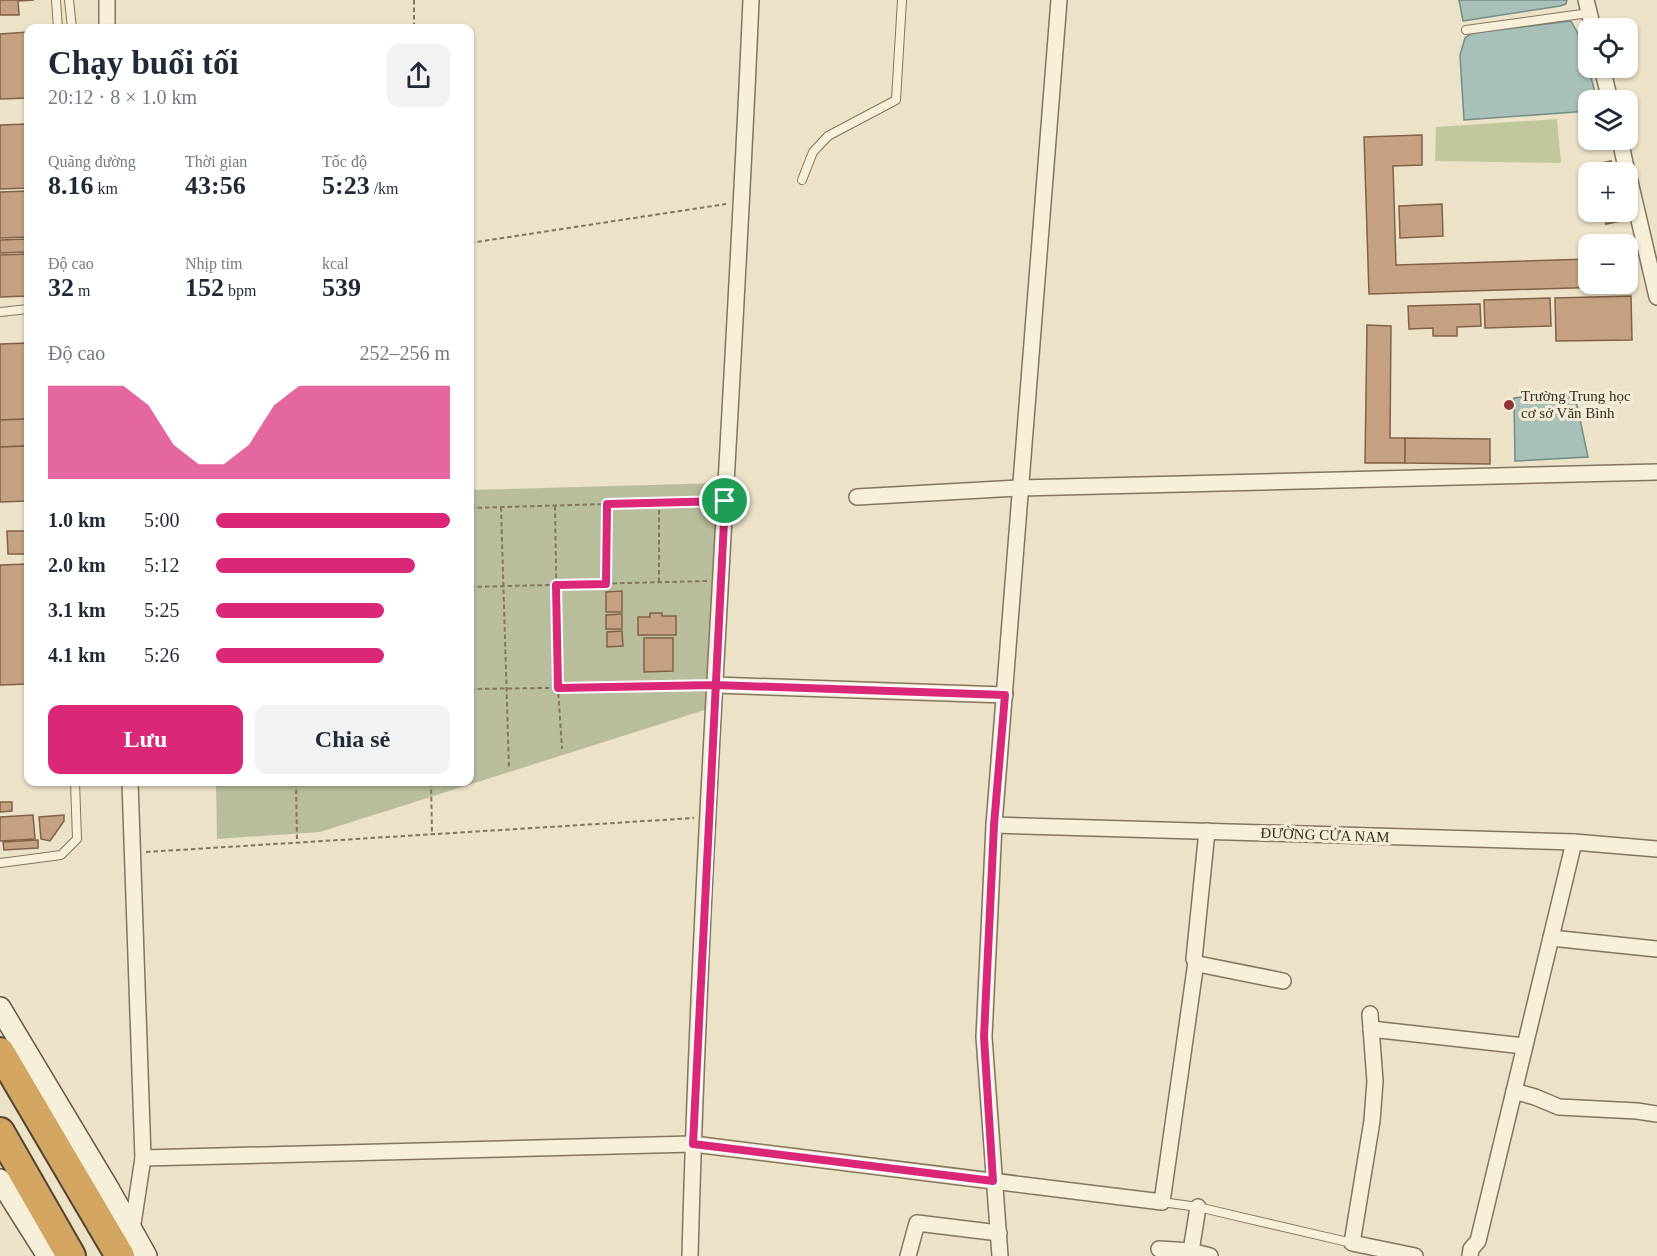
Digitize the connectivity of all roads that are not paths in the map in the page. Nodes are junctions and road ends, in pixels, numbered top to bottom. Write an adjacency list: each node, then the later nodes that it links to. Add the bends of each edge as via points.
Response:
1 (56, 0): 8 (lane)
2 (69, 0): 9 (lane)
3 (107, 0): 10 (street)
4 (751, 0): 20 (street)
5 (902, 0): 12 (lane, via 896,100 828,136 813,152)
6 (1059, 0): 18 (street)
7 (1588, 6): 11 (lane)
8 (58, 24)
9 (72, 24)
10 (107, 24)
11 (1466, 30)
12 (802, 180)
13 (1638, 216): 14 (street)
14 (1657, 297)
15 (24, 309): 16 (lane)
16 (0, 312)
17 (1657, 472): 18 (street)
18 (1020, 488): 19 (street); 21 (street)
19 (857, 496)
20 (715, 685): 21 (street); 39 (street)
21 (1005, 695): 24 (street)
22 (75, 786): 28 (lane, via 77,839 61,855)
23 (130, 786): 40 (street)
24 (994, 825): 25 (street, ĐƯỜNG CỬA NAM); 42 (street, via 984,1037)
25 (1207, 831): 26 (street, ĐƯỜNG CỬA NAM); 31 (street)
26 (1574, 842): 27 (street, ĐƯỜNG CỬA NAM); 29 (street)
27 (1657, 849)
28 (0, 863)
29 (1551, 938): 30 (street); 34 (street)
30 (1657, 949)
31 (1196, 962): 32 (street); 43 (street)
32 (1283, 981)
33 (0, 1008): 45 (street)
34 (1524, 1046): 36 (street); 47 (street, via 1370,1022 1375,1081 1372,1121)
35 (0, 1052): 53 (highway)
36 (1514, 1091): 37 (street, via 1559,1107); 48 (street)
37 (1657, 1114)
38 (0, 1132): 52 (highway)
39 (693, 1144): 40 (street); 42 (street); 55 (street)
40 (143, 1158): 45 (street)
41 (0, 1180): 51 (street)
42 (993, 1181): 43 (street); 46 (street)
43 (1162, 1202): 44 (lane)
44 (1198, 1207): 47 (lane); 50 (street)
45 (132, 1230): 54 (street)
46 (999, 1233): 56 (street, via 917,1223); 57 (street)
47 (1352, 1243): 59 (street)
48 (1478, 1248): 60 (street, via 1471,1249)
49 (1159, 1249): 50 (street)
50 (1191, 1251): 58 (street)
51 (48, 1256)
52 (71, 1256)
53 (120, 1256)
54 (146, 1256)
55 (690, 1256)
56 (908, 1256)
57 (1000, 1256)
58 (1210, 1256)
59 (1415, 1256)
60 (1470, 1256)

